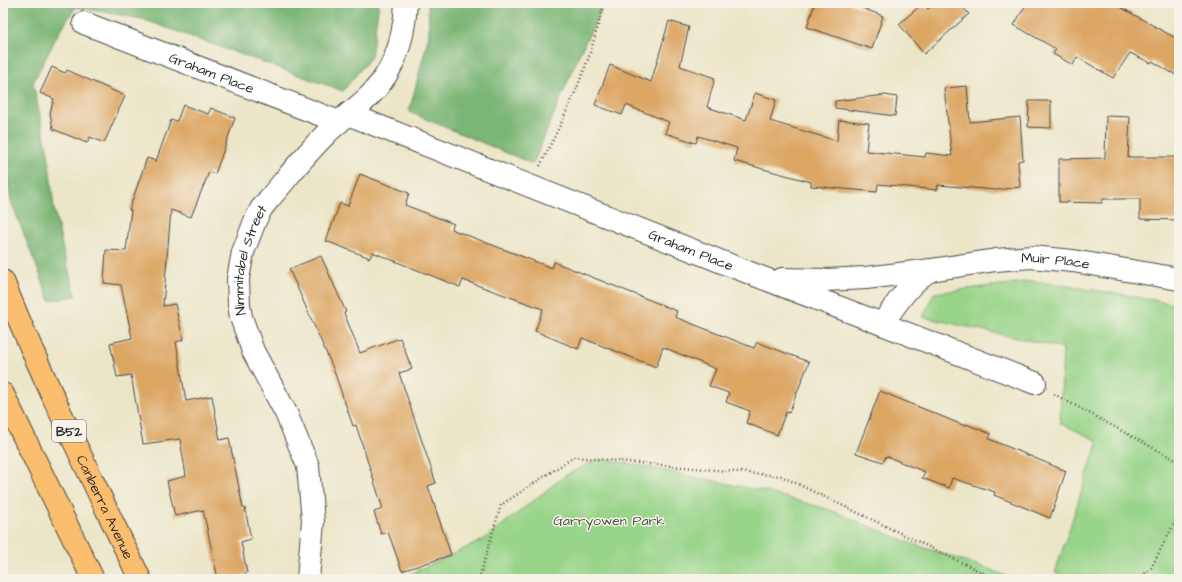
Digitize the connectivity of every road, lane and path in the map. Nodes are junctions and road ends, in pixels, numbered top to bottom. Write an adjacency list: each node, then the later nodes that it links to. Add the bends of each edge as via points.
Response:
1 (406, 3): 4 (street, Nimmitabel Street, via 402,33 390,70 379,86)
2 (605, 3): 5 (path, via 574,96)
3 (84, 23): 4 (street, Graham Place)
4 (344, 118): 7 (street, Graham Place); 17 (street, Nimmitabel Street, via 302,160 261,210 243,252 238,279 241,317 253,351 286,413 308,466 313,521)
5 (537, 172)
6 (931, 270): 7 (street, Muir Place, via 826,280 780,279); 8 (street, Muir Place, via 1031,257 1073,261); 10 (street, Muir Place, via 914,282)
7 (755, 275): 10 (street, Graham Place)
8 (1179, 279)
9 (3, 281): 16 (highway, Canberra Avenue / B52, via 69,432)
10 (882, 324): 11 (street, Graham Place)
11 (1034, 383): 13 (path)
12 (3, 394): 15 (highway)
13 (1179, 462)
14 (1179, 514): 20 (path, via 1151,568)
15 (93, 579)
16 (140, 579)
17 (308, 579)
18 (479, 579): 19 (path, via 502,505 574,457 781,476)
19 (996, 579)
20 (1138, 579)

